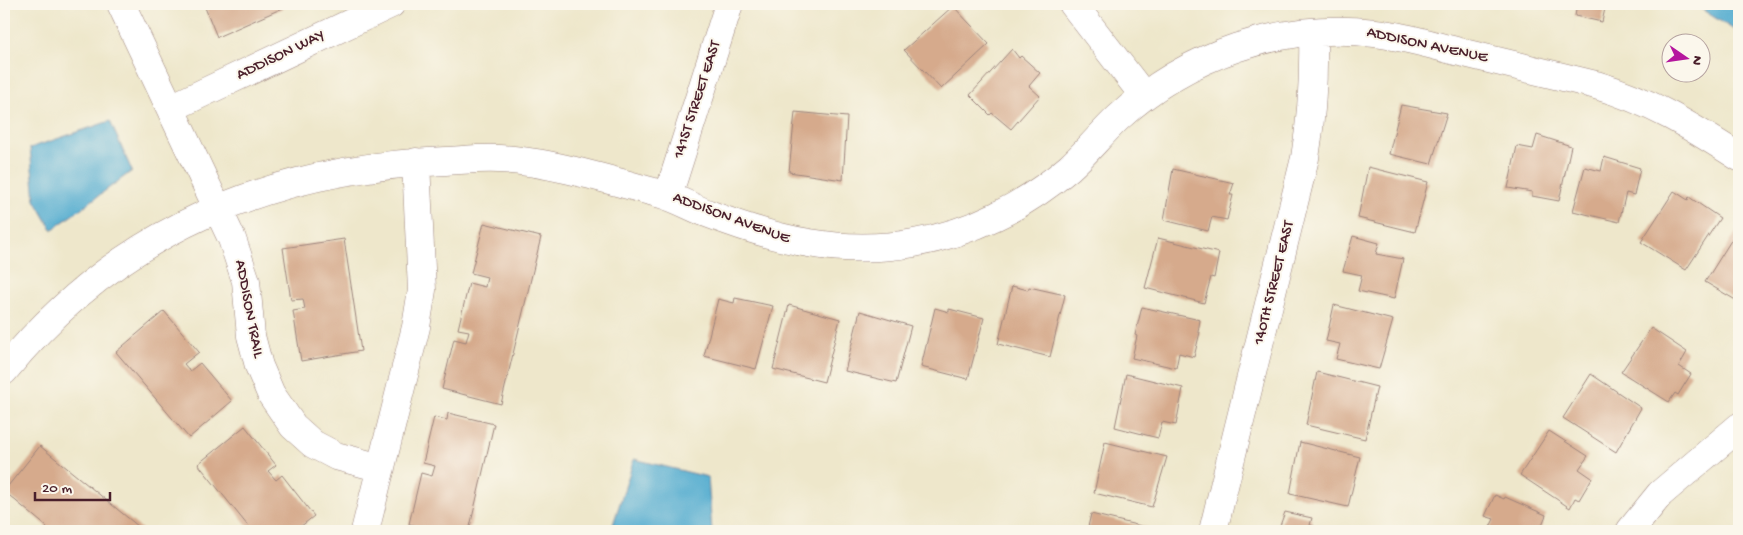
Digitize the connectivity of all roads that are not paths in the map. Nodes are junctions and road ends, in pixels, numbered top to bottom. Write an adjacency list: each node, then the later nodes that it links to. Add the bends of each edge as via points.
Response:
1 (121, 4): 7 (street)
2 (391, 4): 7 (street, ADDISON WAY)
3 (729, 4): 10 (street, 141ST STREET EAST)
4 (1073, 4): 6 (street)
5 (1313, 32): 6 (street, ADDISON AVENUE, via 1268,38 1224,51 1182,71); 8 (street, ADDISON AVENUE, via 1355,31 1396,36 1612,90 1667,112); 16 (street, 140TH STREET EAST, via 1313,92 1305,158)
6 (1144, 96): 10 (street, ADDISON AVENUE, via 1068,169 1028,199 973,226 914,243 859,248 799,243 766,235)
7 (171, 108): 11 (street)
8 (1739, 158)
9 (416, 162): 10 (street, ADDISON AVENUE, via 500,159 537,164); 11 (street, ADDISON AVENUE, via 347,169 289,182); 14 (street, via 422,290)
10 (668, 196)
11 (218, 207): 12 (street, ADDISON AVENUE, via 144,246 88,286 36,334); 14 (street, ADDISON TRAIL, via 246,281 251,336 271,394 293,426 313,444 336,456)
12 (4, 371)
13 (1739, 427): 17 (street, via 1660,494)
14 (381, 468): 15 (street)
15 (365, 531)
16 (1213, 531)
17 (1630, 531)

